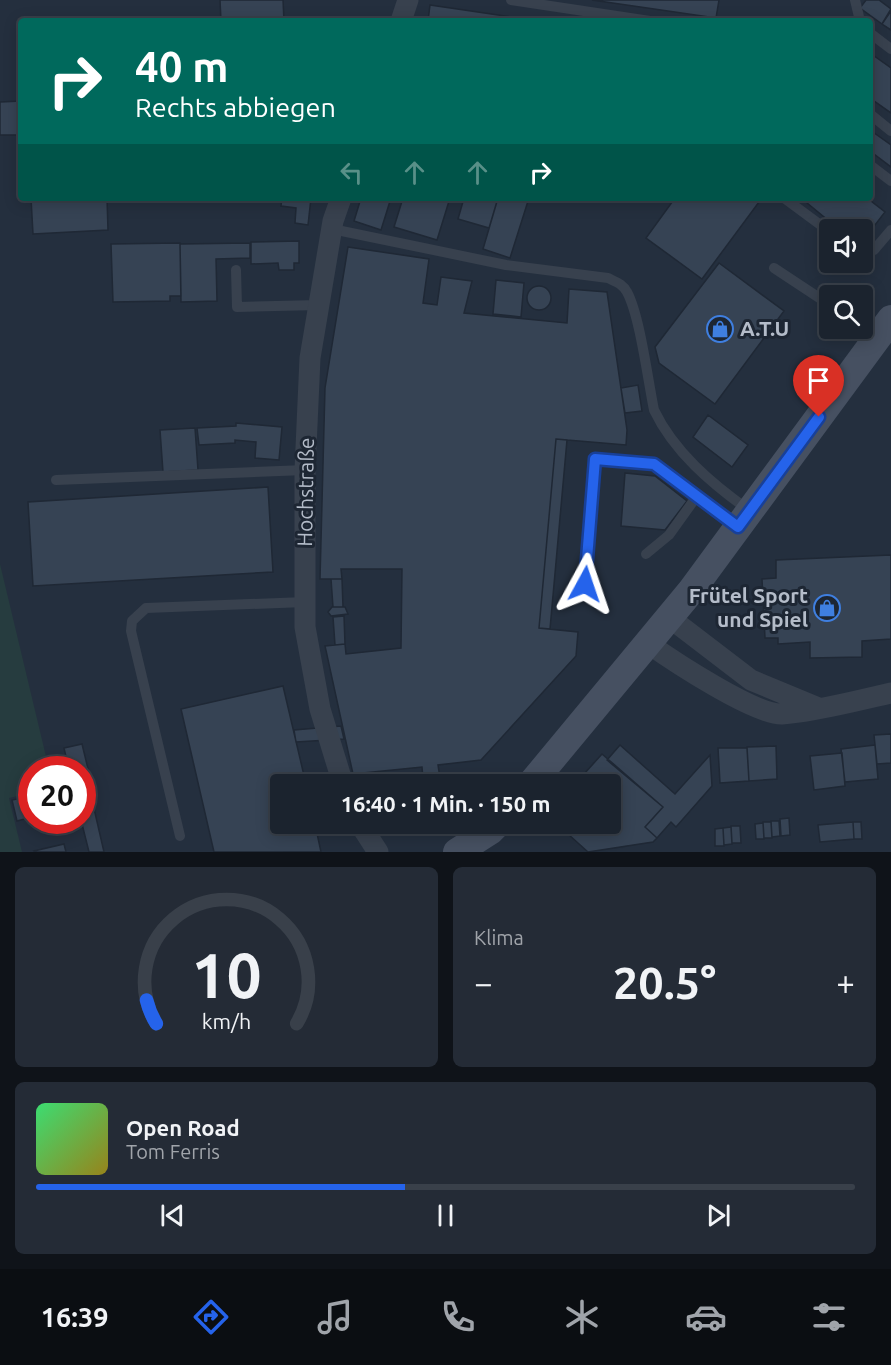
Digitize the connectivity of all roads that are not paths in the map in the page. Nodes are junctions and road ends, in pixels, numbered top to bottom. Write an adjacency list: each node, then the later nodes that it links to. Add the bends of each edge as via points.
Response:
1 (408, 0): 4 (street)
2 (511, 0): 5 (lane)
3 (855, 0): 6 (lane)
4 (402, 18)
5 (630, 18)
6 (859, 18)
7 (873, 35): 8 (lane)
8 (891, 49)
9 (873, 116): 10 (lane)
10 (891, 131)
11 (873, 167): 12 (lane)
12 (891, 181)
13 (340, 201): 16 (street, Hochstraße)
14 (788, 201): 15 (lane)
15 (819, 224)
16 (332, 229): 22 (street, Hochstraße); 27 (lane, via 506,265 620,283 635,318 659,422 668,437)
17 (891, 230): 18 (lane)
18 (873, 250)
19 (774, 268): 21 (lane)
20 (236, 270): 22 (lane, via 237,307)
21 (819, 298)
22 (319, 305): 24 (street, Hochstraße, via 310,358)
23 (877, 328): 27 (main road)
24 (305, 470): 25 (lane); 30 (street, Hochstraße)
25 (56, 480)
26 (697, 496): 27 (lane); 28 (lane, via 669,535); 29 (lane, via 654,464 595,459)
27 (744, 519): 31 (main road)
28 (646, 554)
29 (585, 584)
30 (304, 602): 35 (street, Hochstraße, via 320,709); 39 (lane, via 146,608 132,621 131,631)
31 (670, 618): 32 (main road); 34 (street, via 751,681)
32 (649, 644): 34 (street, via 745,701 780,714); 36 (main road)
33 (891, 693): 34 (street)
34 (816, 707)
35 (340, 774)
36 (539, 774)
37 (366, 834): 40 (street)
38 (485, 834): 41 (main road)
39 (180, 836)
40 (378, 852)
41 (457, 852)

